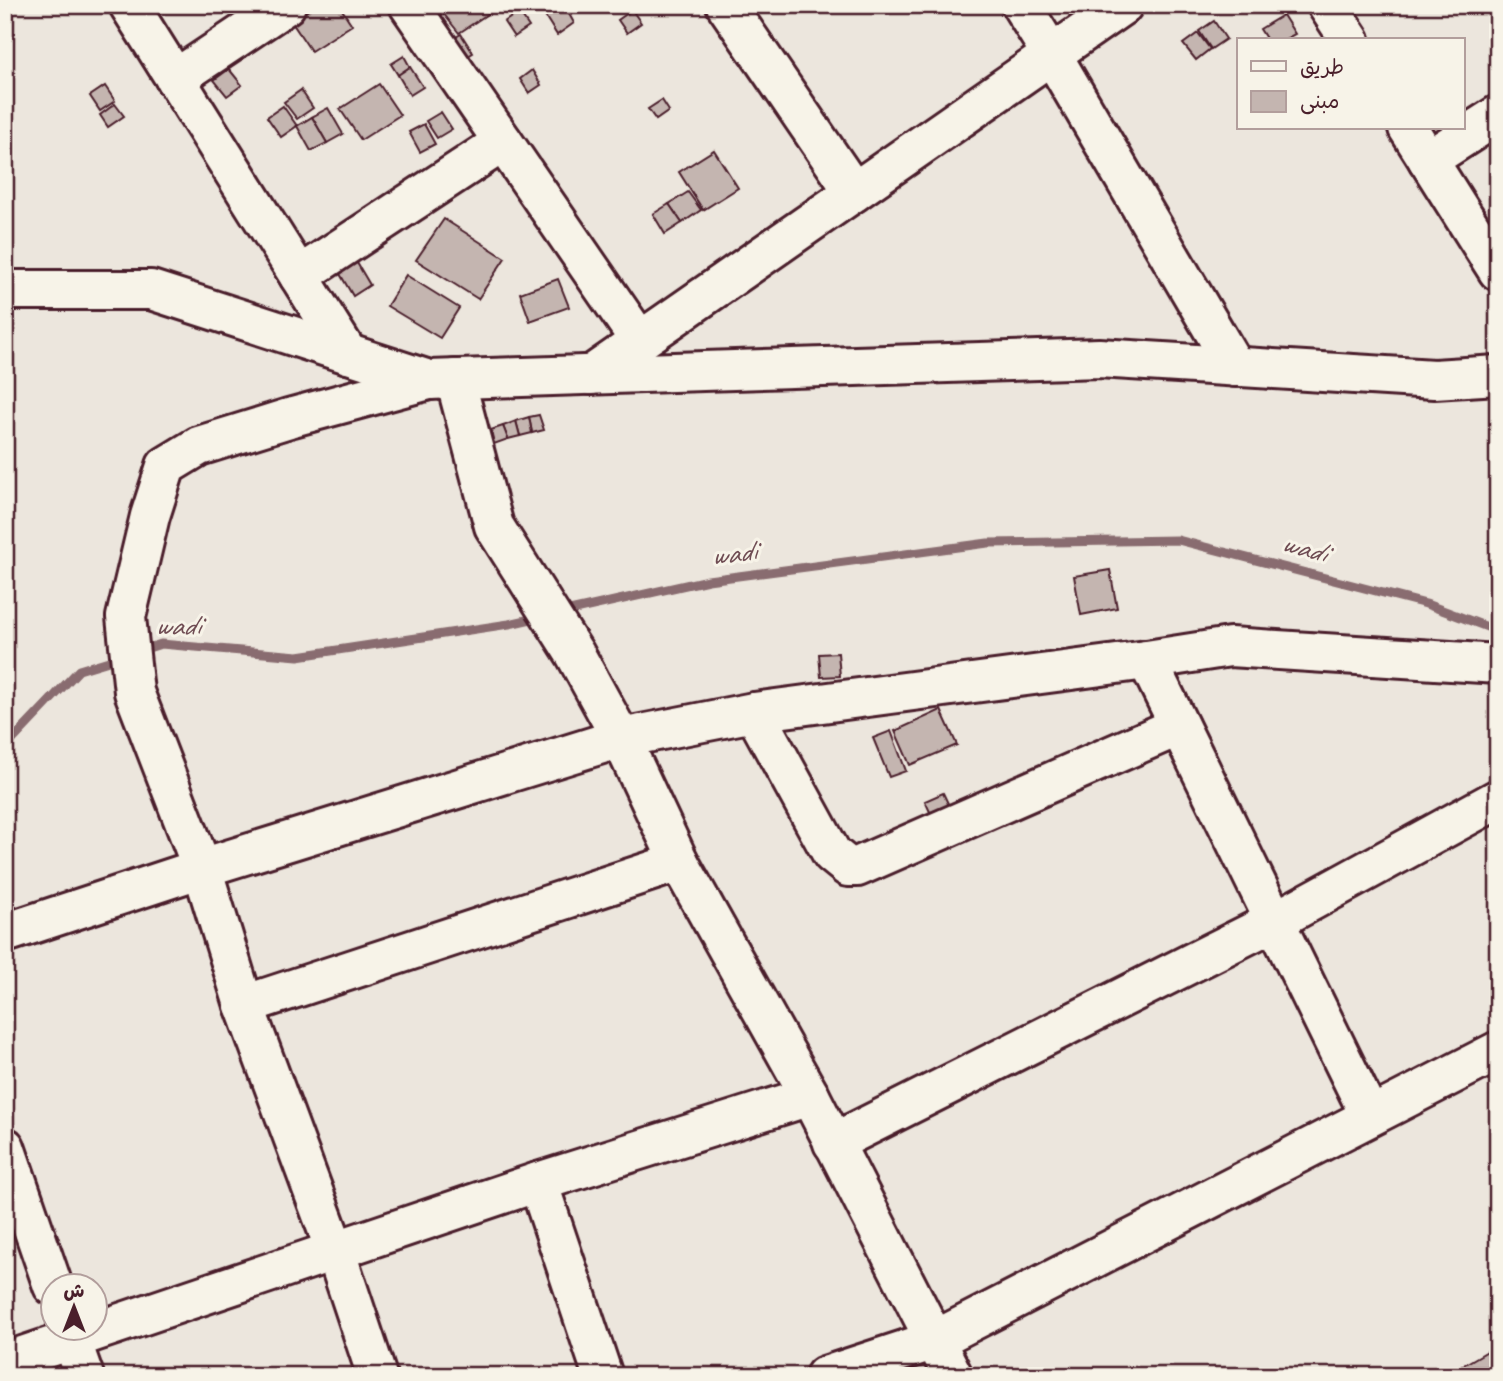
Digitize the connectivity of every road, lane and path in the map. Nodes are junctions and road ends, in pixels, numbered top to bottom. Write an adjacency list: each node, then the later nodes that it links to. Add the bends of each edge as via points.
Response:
1 (129, 5): 10 (street)
2 (286, 5): 10 (street)
3 (409, 5): 13 (street)
4 (726, 5): 15 (street)
5 (1021, 5): 9 (street)
6 (1124, 5): 9 (street)
7 (1327, 5): 8 (street)
8 (1349, 38)
9 (1052, 55): 15 (street); 21 (street)
10 (175, 79): 17 (street)
11 (1498, 115): 14 (street)
12 (1409, 130): 14 (street)
13 (503, 142): 17 (street); 19 (street)
14 (1428, 160): 16 (street)
15 (854, 192): 19 (street)
16 (1498, 271)
17 (299, 276): 20 (street)
18 (5, 290): 20 (street, via 151,290)
19 (640, 341): 23 (street)
20 (348, 354): 24 (street)
21 (1235, 368): 22 (street, via 1434,379); 23 (street, via 1099,358)
22 (1498, 374)
23 (591, 375): 24 (street)
24 (442, 380): 29 (street, via 494,526 575,654); 32 (street, via 199,446 166,466 127,617 134,692)
25 (1147, 660): 26 (street, via 1230,647); 27 (street); 28 (street)
26 (1498, 664)
27 (754, 712): 28 (street, via 832,854 848,867 857,867); 29 (street)
28 (1179, 726): 33 (street)
29 (621, 738): 31 (street); 32 (street)
30 (1498, 799): 33 (street)
31 (679, 862): 35 (street); 37 (street)
32 (202, 868): 34 (street); 35 (street)
33 (1275, 921): 38 (street); 39 (street)
34 (5, 933)
35 (244, 1005): 42 (street)
36 (1498, 1051): 38 (street)
37 (810, 1096): 39 (street); 41 (street)
38 (1370, 1116): 45 (street)
39 (834, 1143): 45 (street)
40 (5, 1147): 43 (street)
41 (538, 1181): 42 (street); 51 (street)
42 (335, 1250): 44 (street); 50 (street)
43 (48, 1272)
44 (108, 1322)
45 (935, 1340): 52 (street); 53 (street)
46 (51, 1342): 48 (street)
47 (72, 1342): 49 (street)
48 (5, 1362)
49 (84, 1376)
50 (377, 1376)
51 (603, 1376)
52 (825, 1376)
53 (953, 1376)

